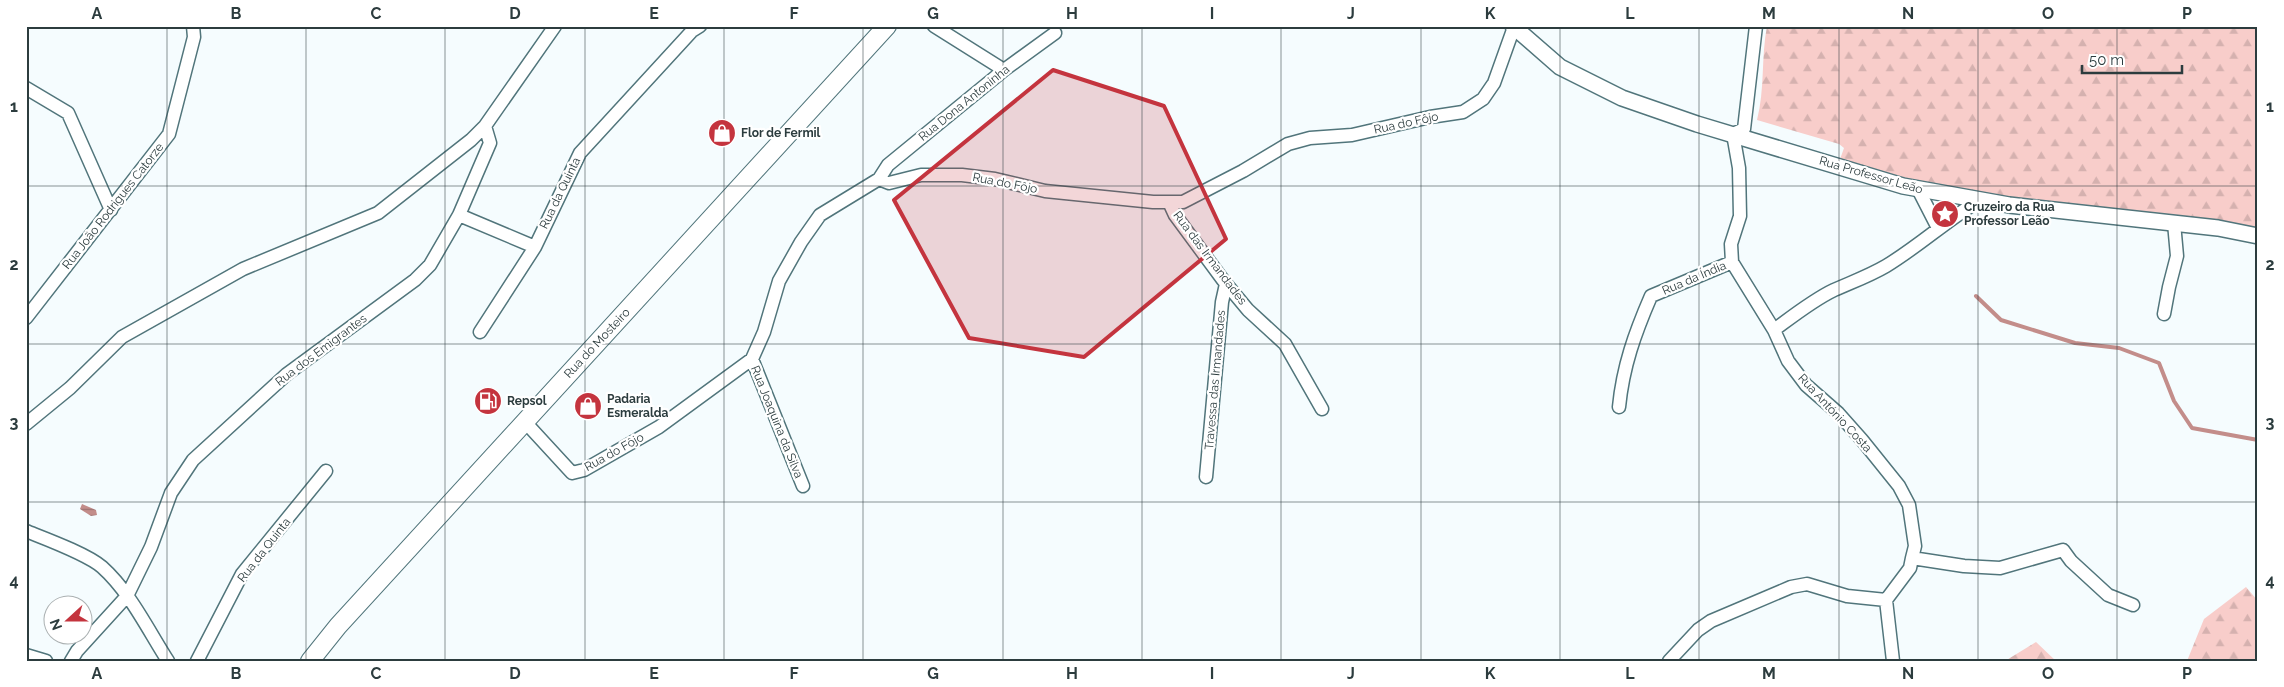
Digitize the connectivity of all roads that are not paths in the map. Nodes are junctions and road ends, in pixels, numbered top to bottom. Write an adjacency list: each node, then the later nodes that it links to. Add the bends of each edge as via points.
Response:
1 (193, 26): 17 (street, Rua João Rodrigues Catorze, via 194,37 169,134)
2 (555, 26): 11 (street)
3 (700, 26): 22 (street, Rua da Quinta, via 580,153)
4 (887, 26): 33 (main road, Rua do Mosteiro, via 684,246)
5 (934, 26): 9 (street)
6 (1756, 26): 12 (street, via 1744,128)
7 (1514, 27): 12 (street, Rua Professor Leão, via 1560,66 1622,98); 16 (street, Rua do Fôjo, via 1494,83 1483,99 1463,112 1352,135 1310,138 1288,144 1183,202)
8 (1055, 33): 9 (street, Rua Dona Antoninha)
9 (1004, 70): 13 (street, Rua Dona Antoninha, via 888,165)
10 (26, 88): 17 (street, via 68,113)
11 (485, 126): 18 (street, Rua dos Emigrantes, via 490,143); 32 (street, via 378,213 243,269 122,337 70,388)
12 (1733, 134): 14 (street, Rua Professor Leão); 23 (street, via 1739,168 1740,216 1731,244)
13 (879, 179): 16 (street, Rua do Fôjo, via 889,183 921,175 962,175 1045,191); 29 (street, Rua do Fôjo, via 820,215 800,242 779,281 764,332)
14 (1918, 189): 15 (street, Rua Professor Leão); 20 (street)
15 (1980, 200): 19 (street, Rua Professor Leão); 20 (street)
16 (1169, 202): 24 (street, Rua das Irmandades)
17 (111, 210): 26 (street, Rua João Rodrigues Catorze)
18 (459, 214): 22 (street); 39 (street, Rua dos Emigrantes, via 430,265 415,280 287,374 193,460 171,493 151,547)
19 (2174, 223): 21 (street, Rua Professor Leão); 25 (street, via 2177,256)
20 (1938, 228): 27 (street, via 1888,265 1834,290)
21 (2258, 236)
22 (535, 247): 28 (street, Rua da Quinta)
23 (1732, 262): 27 (street, Rua António Costa); 30 (street, Rua da Índia, via 1651,296 1632,338)
24 (1226, 284): 31 (street, Rua das Irmandades, via 1248,310 1285,344); 35 (street, Travessa das Irmandades)
25 (2164, 314)
26 (26, 318)
27 (1774, 330): 38 (street, Rua António Costa, via 1788,361 1806,385 1838,413 1899,486 1909,505 1915,546)
28 (480, 332)
29 (752, 358): 33 (street, Rua do Fôjo, via 659,427 584,470 572,473); 36 (street, Rua Joaquina da Silva)
30 (1619, 406)
31 (1322, 409)
32 (26, 424)
33 (526, 424): 47 (main road, Rua do Mosteiro, via 338,626)
34 (326, 471): 46 (street, Rua da Quinta, via 242,574)
35 (1206, 477)
36 (803, 486)
37 (26, 531): 39 (street, via 102,566)
38 (1912, 558): 40 (street, Rua António Costa, via 1910,568); 41 (street, via 2000,568 2063,550 2108,594)
39 (127, 596): 44 (street, Rua dos Emigrantes, via 76,651); 45 (street)
40 (1886, 600): 48 (street, via 1847,596 1807,584 1791,587 1711,621); 49 (street)
41 (2133, 605)
42 (26, 655): 43 (street)
43 (46, 661)
44 (71, 661)
45 (168, 661)
46 (197, 661)
47 (310, 661)
48 (1669, 661)
49 (1894, 661)

